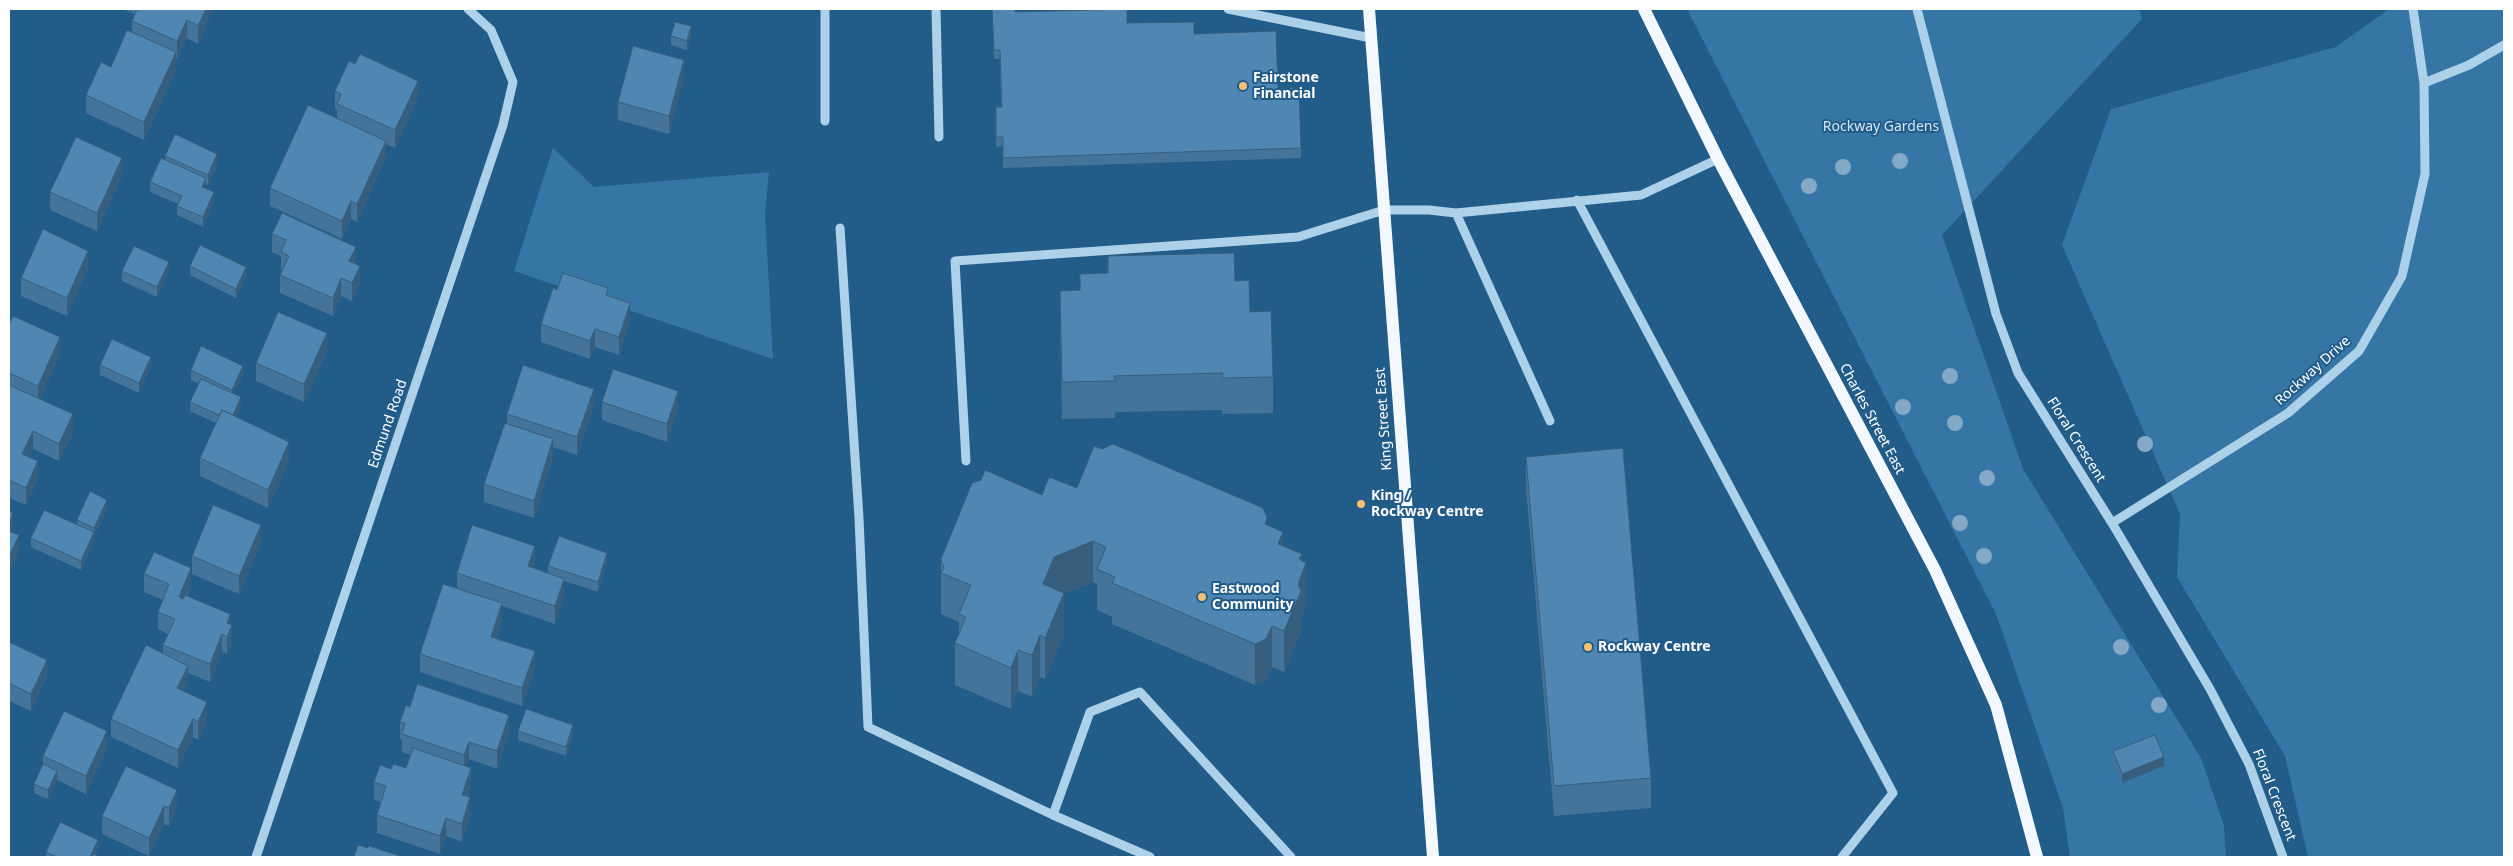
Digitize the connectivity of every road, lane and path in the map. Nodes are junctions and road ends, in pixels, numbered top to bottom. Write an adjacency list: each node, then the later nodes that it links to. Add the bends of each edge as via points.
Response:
1 (468, 9): 23 (street, Edmund Road, via 491,30 513,82 503,126)
2 (825, 9): 12 (street)
3 (936, 9): 13 (street)
4 (1228, 9): 9 (street)
5 (1369, 9): 9 (main road, King Street East)
6 (1644, 9): 14 (main road, Charles Street East)
7 (1917, 9): 21 (street, Floral Crescent, via 1996,314 2018,373)
8 (2413, 9): 11 (street, Rockway Drive)
9 (1371, 38): 16 (main road, King Street East)
10 (2504, 45): 11 (street, via 2469,65)
11 (2424, 83): 21 (street, Rockway Drive, via 2424,174 2402,276 2358,351 2288,413)
12 (825, 121)
13 (939, 137)
14 (1718, 159): 15 (street, via 1641,195); 28 (main road, Charles Street East, via 1935,570 1996,706)
15 (1577, 200): 17 (street); 27 (street, via 1893,793)
16 (1384, 210): 17 (street); 20 (street, via 1298,237 955,261); 26 (main road, King Street East)
17 (1456, 213): 19 (street)
18 (840, 228): 22 (street, via 859,518 868,726)
19 (1550, 421)
20 (966, 461)
21 (2112, 523): 29 (street, Floral Crescent, via 2210,689 2249,764)
22 (1053, 815): 24 (street); 25 (street, via 1090,712 1140,692)
23 (256, 857)
24 (1150, 857)
25 (1290, 857)
26 (1433, 857)
27 (1842, 857)
28 (2037, 857)
29 (2283, 857)

